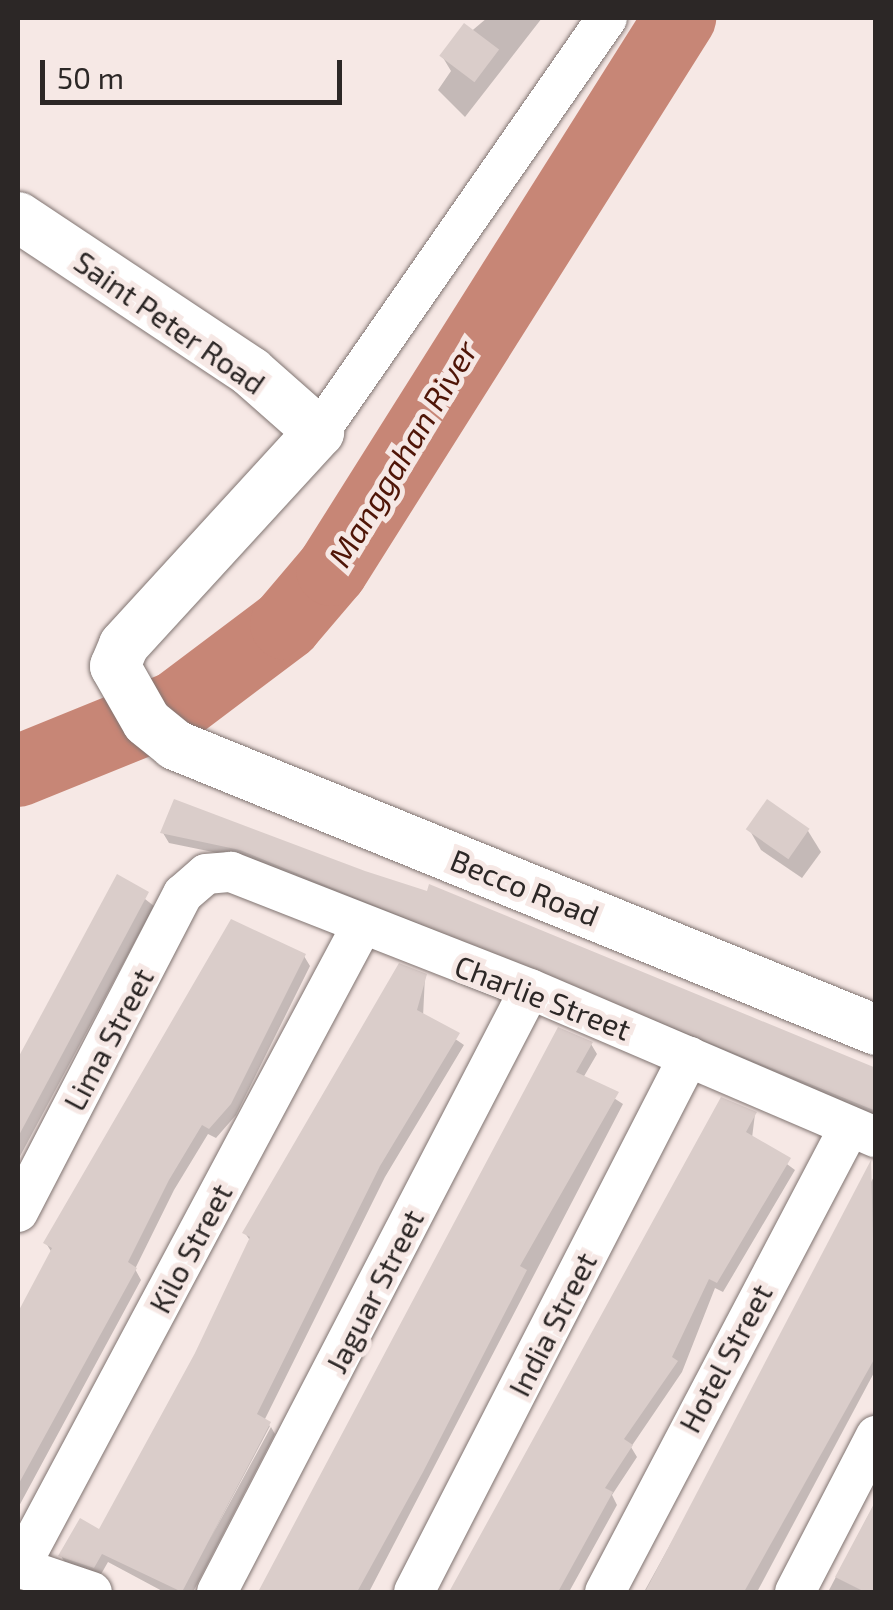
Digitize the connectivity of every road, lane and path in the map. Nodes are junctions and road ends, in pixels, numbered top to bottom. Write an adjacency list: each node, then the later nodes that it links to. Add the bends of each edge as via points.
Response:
1 (607, 18): 3 (street)
2 (18, 217): 3 (street, Saint Peter Road, via 251,372)
3 (319, 432): 7 (street, Becco Road, via 114,666 124,693 175,746)
4 (206, 874): 5 (street, Charlie Street, via 231,872); 10 (street, Lima Street, via 183,894)
5 (360, 929): 6 (street, Charlie Street); 12 (street, Kilo Street)
6 (530, 989): 8 (street, Charlie Street); 14 (street, Jaguar Street)
7 (876, 1030)
8 (690, 1056): 9 (street, Charlie Street); 15 (street, India Street)
9 (863, 1131): 16 (street, Hotel Street)
10 (18, 1212)
11 (876, 1436): 17 (street)
12 (18, 1567): 13 (street)
13 (92, 1592)
14 (217, 1592)
15 (414, 1592)
16 (605, 1592)
17 (796, 1592)

